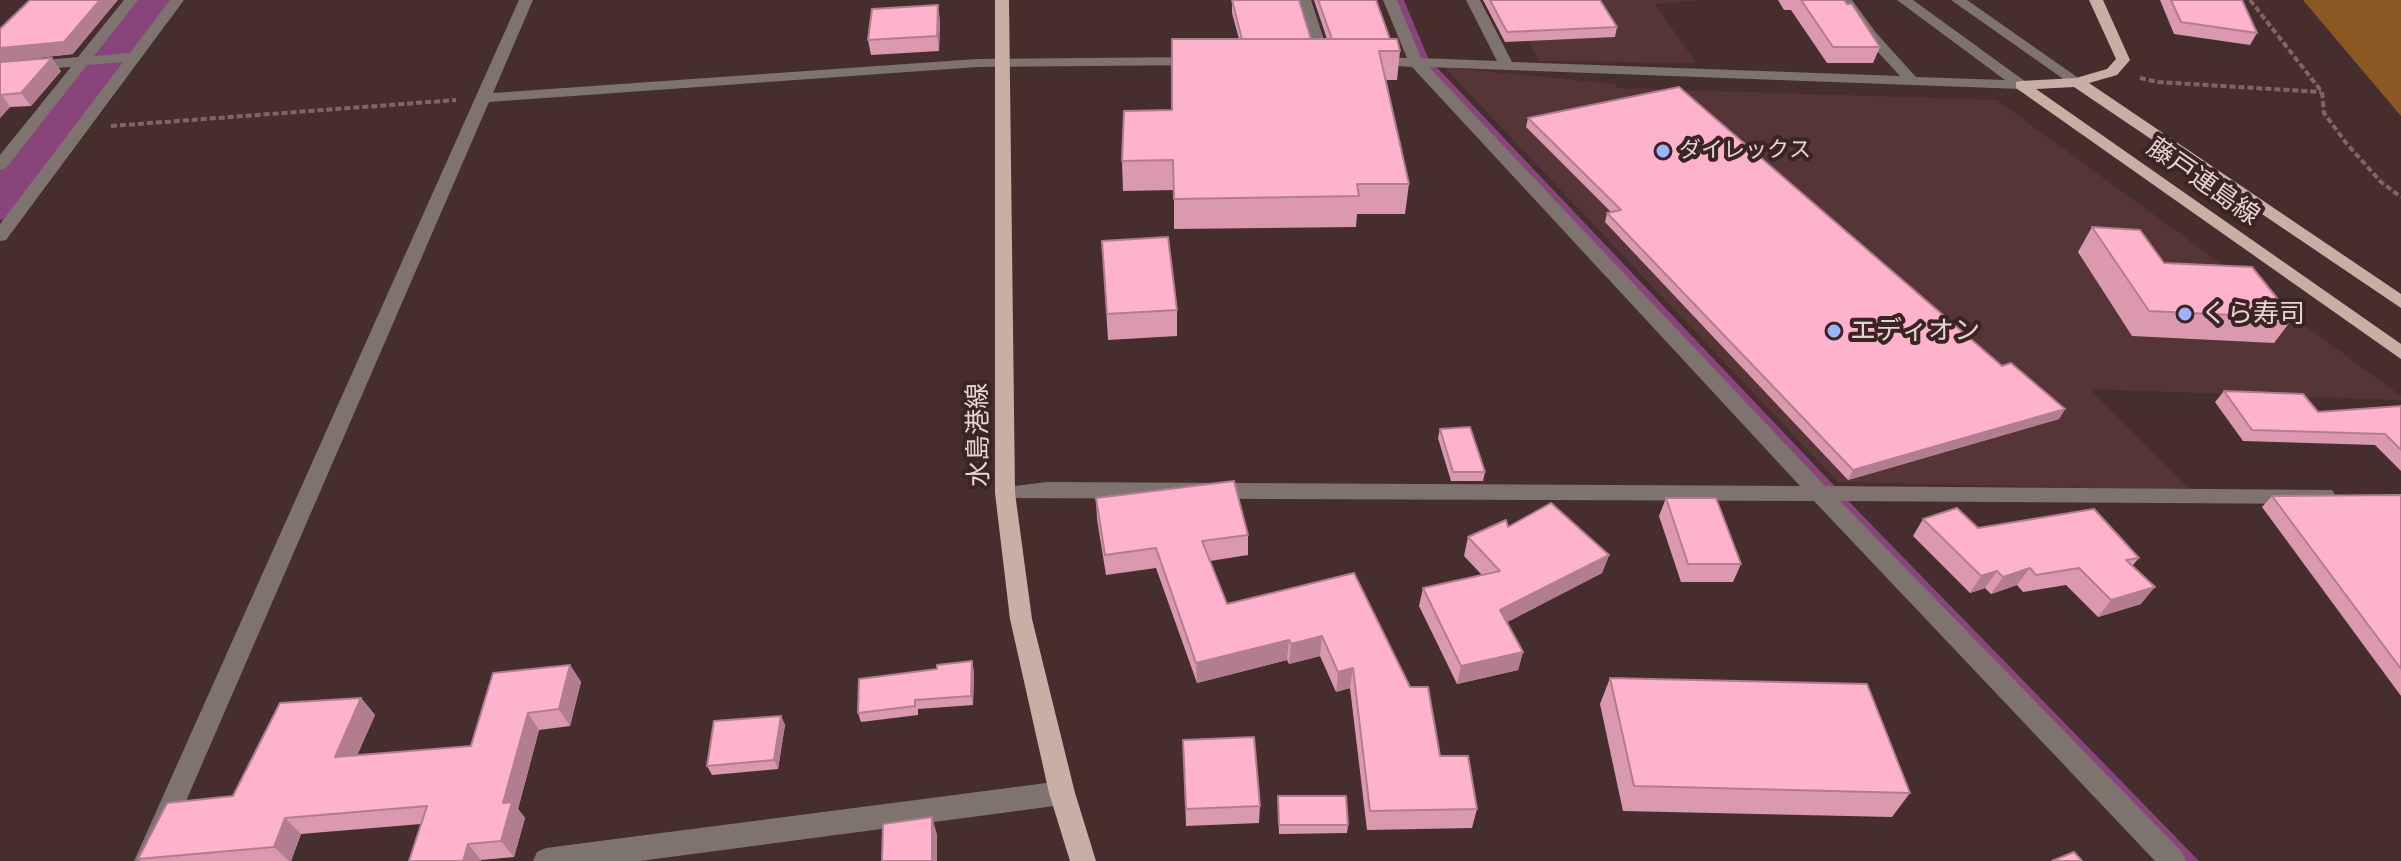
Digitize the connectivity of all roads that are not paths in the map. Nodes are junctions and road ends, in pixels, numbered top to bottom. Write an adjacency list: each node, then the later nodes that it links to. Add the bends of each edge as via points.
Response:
1 (131, 0): 13 (street)
2 (177, 0): 12 (street)
3 (526, 0): 22 (street)
4 (1002, 0): 15 (main road, 水島港線)
5 (1304, 0): 16 (street, via 1332,61)
6 (1390, 0): 16 (street)
7 (1473, 0): 17 (street)
8 (1845, 0): 19 (street)
9 (1904, 0): 21 (street)
10 (1958, 0): 20 (street)
11 (2096, 0): 20 (main road, via 2123,60 2112,72)
12 (129, 57): 13 (street); 24 (street)
13 (86, 60): 18 (street); 23 (street)
14 (1215, 61): 15 (street)
15 (1002, 62): 22 (street); 28 (main road, 水島港線)
16 (1423, 62): 17 (street); 27 (street)
17 (1507, 67): 19 (street)
18 (0, 68)
19 (1912, 81): 21 (street)
20 (2077, 82): 21 (main road); 25 (main road, 藤戸連島線)
21 (2021, 85): 26 (main road, 藤戸連島線)
22 (482, 98): 31 (street)
23 (0, 165)
24 (0, 236)
25 (2401, 302)
26 (2401, 353)
27 (1826, 492): 28 (street); 29 (street); 34 (street)
28 (1005, 493): 30 (main road, 水島港線, via 1021,619)
29 (2353, 496)
30 (1062, 793): 32 (street); 33 (main road, 水島港線)
31 (147, 861)
32 (546, 861)
33 (1083, 861)
34 (2173, 861)

